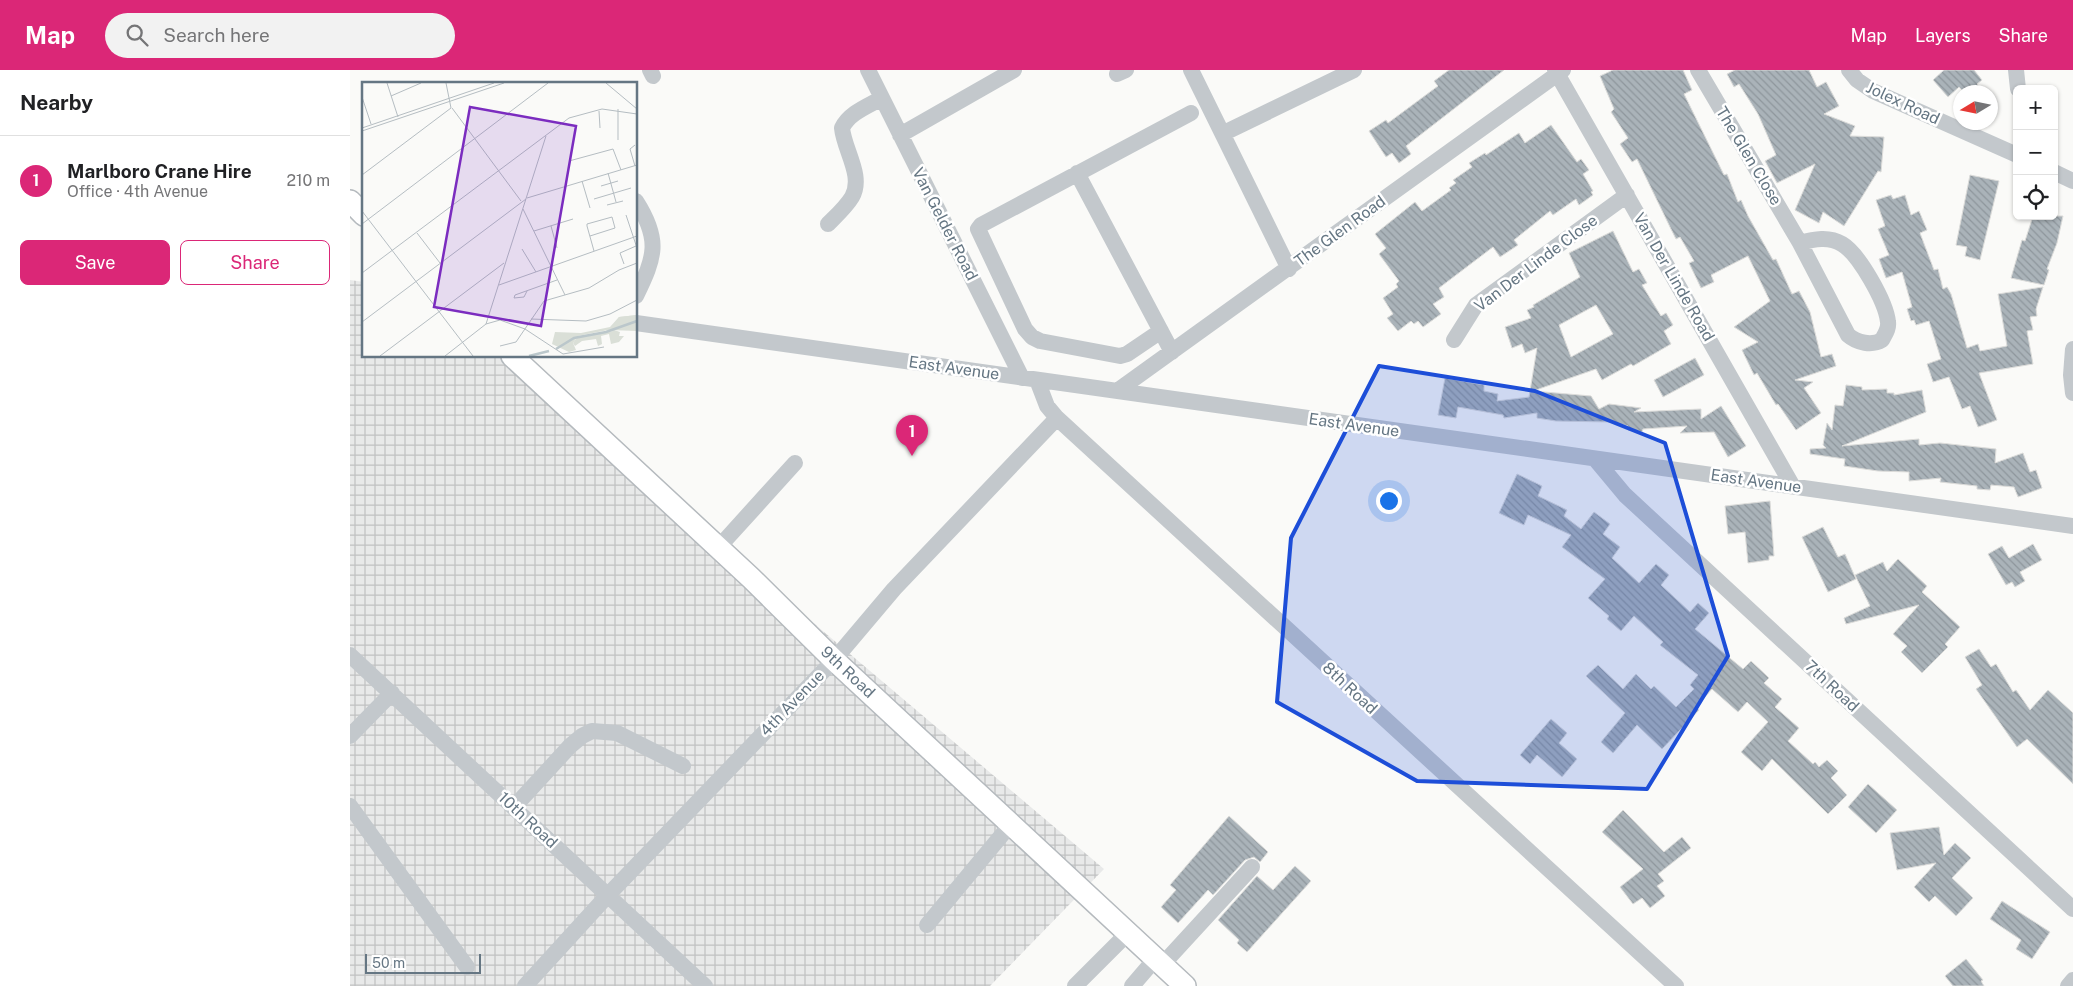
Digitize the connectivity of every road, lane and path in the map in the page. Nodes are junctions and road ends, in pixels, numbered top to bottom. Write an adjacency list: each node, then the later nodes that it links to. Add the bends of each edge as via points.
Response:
1 (868, 70): 10 (street, Van Gelder Road)
2 (1014, 70): 13 (street)
3 (1191, 70): 12 (street)
4 (1354, 70): 12 (street)
5 (1698, 70): 23 (street, The Glen Close)
6 (1849, 70): 14 (street, Jolex Road, via 1873,91)
7 (2016, 70): 9 (street)
8 (1558, 71): 18 (street, Van Der Linde Road); 24 (street, The Glen Road)
9 (2018, 85)
10 (882, 98): 13 (street, Van Gelder Road); 22 (street, via 852,115 842,128 856,176 856,188)
11 (1192, 113): 15 (street)
12 (1224, 133): 24 (street)
13 (900, 135): 32 (street, Van Gelder Road)
14 (2013, 153)
15 (1077, 174): 27 (street); 27 (street, via 978,229 1026,329 1040,341 1120,356)
16 (2058, 174): 17 (street)
17 (2073, 181)
18 (1627, 196): 28 (street, Van Der Linde Close, via 1476,305); 38 (street, Van Der Linde Road)
19 (350, 201): 21 (main road)
20 (638, 205): 25 (street, via 651,229 654,244 649,269)
21 (362, 213)
22 (828, 224)
23 (1800, 242): 23 (street, The Glen Close, via 1848,335 1872,344 1882,340 1888,327 1886,315 1854,254 1841,243 1828,239)
24 (1289, 269): 30 (street, The Glen Road)
25 (638, 292)
26 (638, 323): 32 (street, East Avenue)
27 (1161, 331): 30 (street)
28 (1454, 340)
29 (2073, 349): 34 (street)
30 (1172, 352): 33 (street, The Glen Road)
31 (514, 358): 41 (main road, 9th Road)
32 (1029, 379): 33 (street, East Avenue); 35 (street, 8th Road)
33 (1117, 391): 36 (street, East Avenue)
34 (2073, 393)
35 (1057, 418): 43 (street, 4th Avenue, via 894,589); 63 (street, 8th Road)
36 (1595, 459): 38 (street, East Avenue); 52 (street, 7th Road, via 1624,495)
37 (796, 463): 41 (street)
38 (1792, 485): 40 (street, East Avenue)
39 (2073, 511): 40 (street)
40 (2068, 525)
41 (718, 548): 43 (main road, 9th Road)
42 (350, 654): 44 (street, 10th Road)
43 (834, 660): 49 (main road, 9th Road); 51 (street, 4th Avenue)
44 (392, 693): 45 (street); 48 (street, 10th Road)
45 (350, 736)
46 (683, 766): 48 (street, via 617,733 592,731 570,746)
47 (350, 806): 56 (street)
48 (514, 807): 51 (street, 10th Road)
49 (1011, 824): 53 (street); 54 (main road, 9th Road)
50 (1252, 867): 55 (street)
51 (608, 895): 58 (street, 4th Avenue); 59 (street, 10th Road)
52 (2073, 909)
53 (927, 925)
54 (1128, 933): 55 (main road, 9th Road); 60 (street)
55 (1159, 961): 61 (street); 62 (main road, 9th Road)
56 (467, 967)
57 (2073, 980): 64 (street)
58 (525, 986)
59 (705, 986)
60 (1075, 986)
61 (1132, 986)
62 (1186, 986)
63 (1676, 986)
64 (2068, 986)

